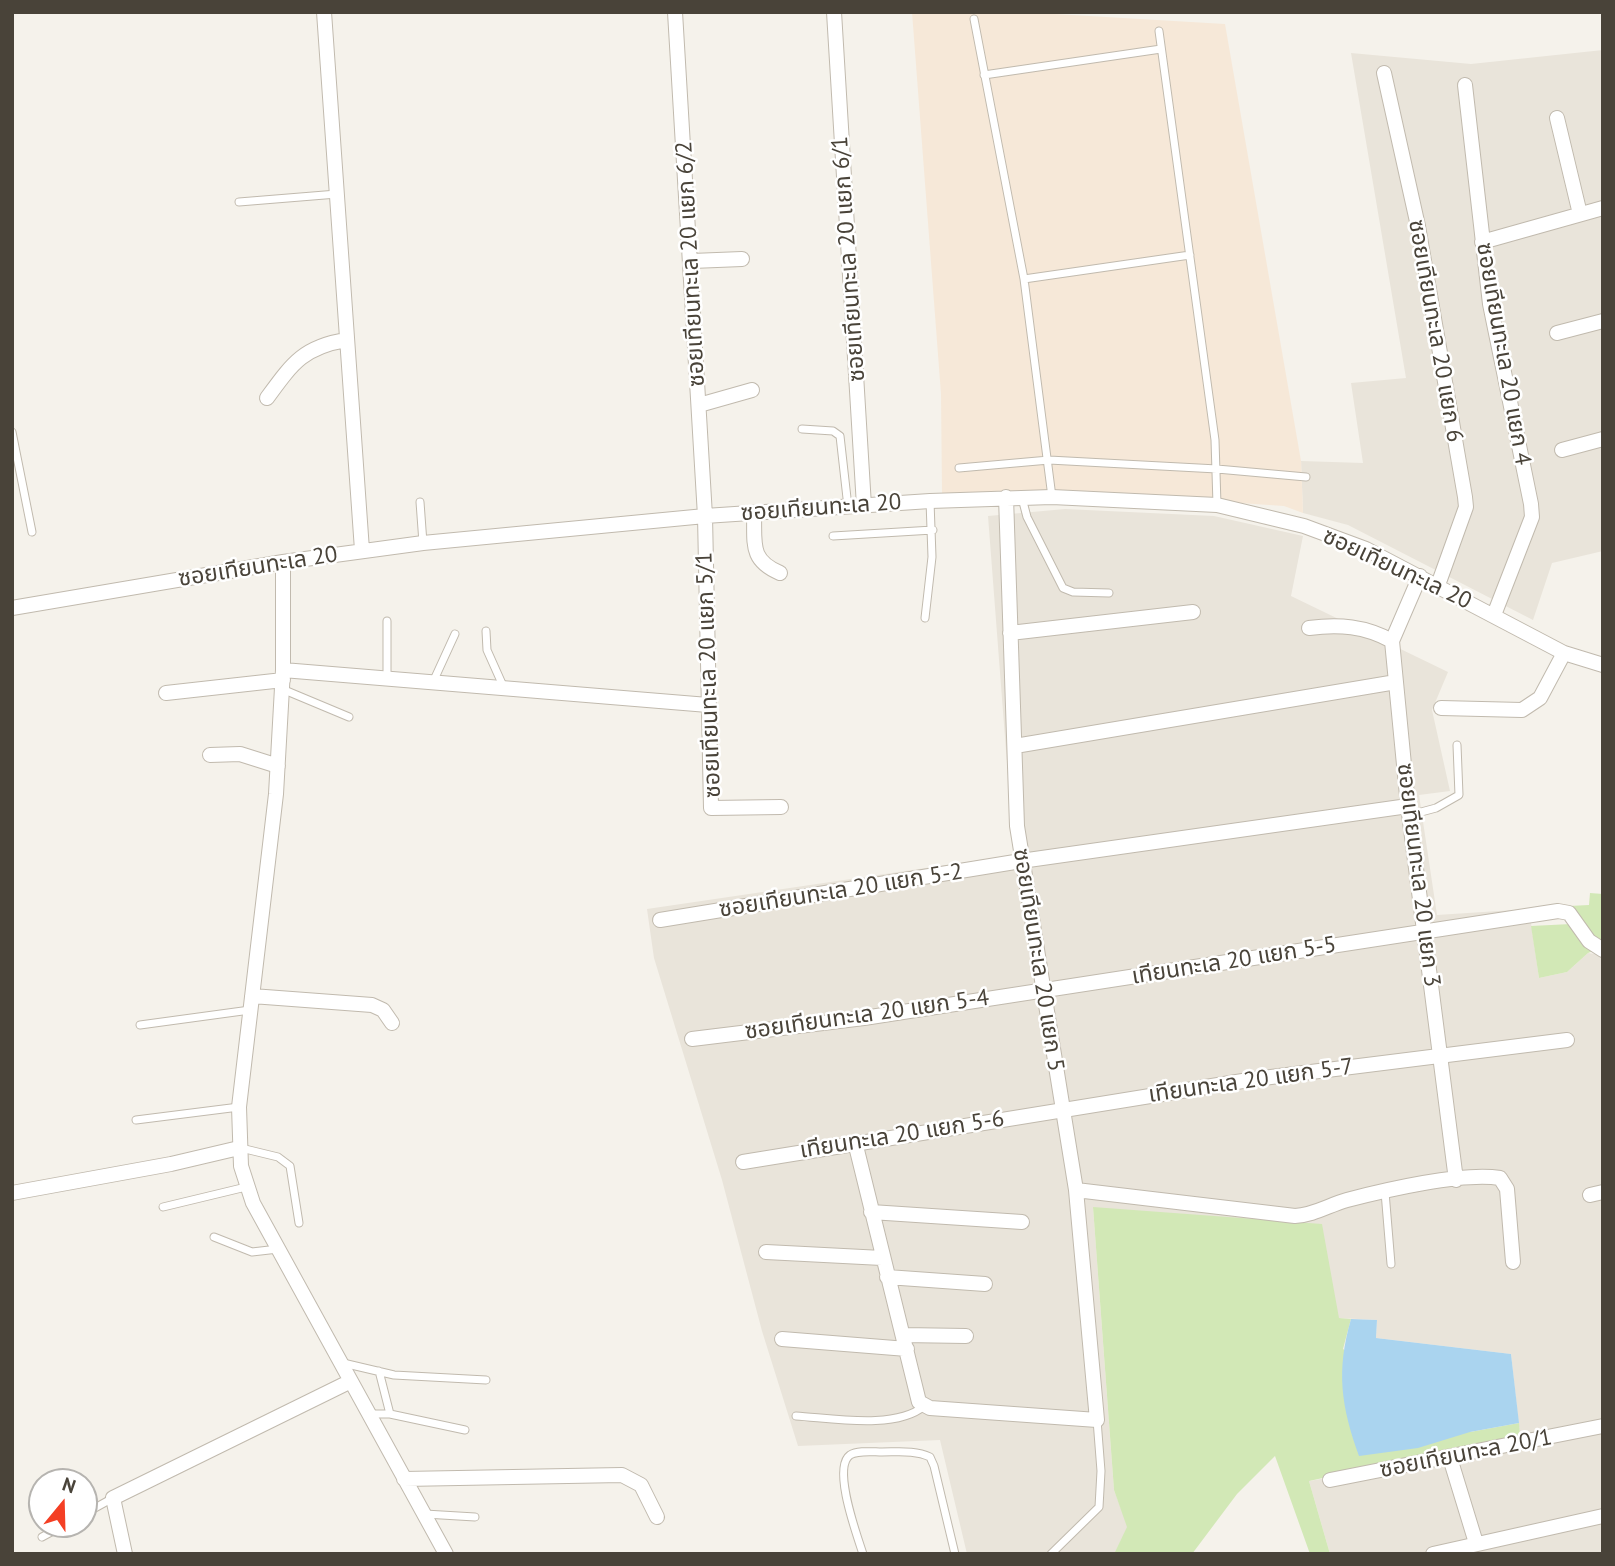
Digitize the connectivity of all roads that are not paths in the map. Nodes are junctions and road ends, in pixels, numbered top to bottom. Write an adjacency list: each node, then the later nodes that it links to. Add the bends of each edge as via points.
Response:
1 (324, 12): 11 (street)
2 (675, 12): 18 (street, ซอยเทียนทะเล 20 แยก 6/2)
3 (834, 12): 40 (street, ซอยเทียนทะเล 20 แยก 6/1)
4 (974, 19): 8 (lane)
5 (1159, 31): 6 (lane)
6 (1161, 49): 8 (lane); 16 (lane)
7 (1384, 73): 52 (street, ซอยเทียนทะเล 20 แยก 6, via 1418,226 1465,497 1466,507)
8 (984, 75): 19 (lane)
9 (1465, 85): 15 (street, ซอยเทียนทะเล 20 แยก 4)
10 (1557, 118): 14 (street)
11 (337, 194): 12 (lane); 22 (street)
12 (239, 202)
13 (1603, 208): 14 (street)
14 (1580, 214): 15 (street)
15 (1482, 242): 56 (street, ซอยเทียนทะเล 20 แยก 4, via 1532,517)
16 (1190, 255): 19 (lane); 32 (lane)
17 (742, 259): 18 (street)
18 (692, 261): 25 (street, ซอยเทียนทะเล 20 แยก 6/2)
19 (1024, 279): 30 (lane)
20 (1603, 321): 21 (street)
21 (1557, 333)
22 (346, 340): 24 (street, via 304,353); 48 (street)
23 (752, 390): 25 (street)
24 (268, 398)
25 (699, 405): 43 (street, ซอยเทียนทะเล 20 แยก 6/2)
26 (802, 429): 41 (lane, via 833,431 840,436)
27 (12, 432): 45 (lane)
28 (1603, 439): 29 (street)
29 (1562, 450)
30 (1049, 460): 31 (lane); 32 (lane); 35 (lane)
31 (959, 468)
32 (1217, 468): 33 (lane); 39 (lane)
33 (1306, 477)
34 (1021, 497): 35 (street, ซอยเทียนทะเล 20); 36 (street, ซอยเทียนทะเล 20); 53 (lane, via 1063,588)
35 (1052, 497): 39 (street, ซอยเทียนทะเล 20)
36 (1006, 498): 37 (street, ซอยเทียนทะเล 20); 61 (street, ซอยเทียนทะเล 20 แยก 5)
37 (930, 501): 40 (street, ซอยเทียนทะเล 20); 44 (lane)
38 (420, 502): 47 (lane)
39 (1217, 505): 51 (street, ซอยเทียนทะเล 20, via 1304,526)
40 (864, 506): 41 (street, ซอยเทียนทะเล 20)
41 (848, 507): 42 (street, ซอยเทียนทะเล 20)
42 (754, 513): 43 (street, ซอยเทียนทะเล 20); 50 (street, via 756,554 761,564)
43 (705, 516): 47 (street, ซอยเทียนทะเล 20); 72 (street, ซอยเทียนทะเล 20 แยก 5/1)
44 (933, 530): 46 (lane); 57 (lane)
45 (32, 532)
46 (833, 536)
47 (424, 543): 48 (street, ซอยเทียนทะเล 20)
48 (362, 550): 49 (street, ซอยเทียนทะเล 20)
49 (283, 562): 54 (street, ซอยเทียนทะเล 20); 67 (street)
50 (780, 573)
51 (1420, 576): 52 (street, ซอยเทียนทะเล 20); 63 (street, ซอยเทียนทะเล 20 แยก 3)
52 (1438, 585): 56 (street, ซอยเทียนทะเล 20)
53 (1109, 593)
54 (12, 608)
55 (1193, 612): 61 (street)
56 (1494, 615): 64 (street, ซอยเทียนทะเล 20)
57 (925, 618)
58 (387, 621): 66 (lane)
59 (1309, 628): 63 (street, via 1337,624 1369,630)
60 (486, 631): 70 (lane, via 487,650)
61 (1010, 633): 76 (street, ซอยเทียนทะเล 20 แยก 5)
62 (455, 634): 68 (lane)
63 (1392, 642): 69 (street, ซอยเทียนทะเล 20 แยก 3)
64 (1564, 653): 65 (street, ซอยเทียนทะเล 20); 73 (street, via 1540,698 1522,710)
65 (1603, 665)
66 (387, 678): 67 (street); 68 (street)
67 (283, 680): 71 (street); 74 (lane); 78 (street)
68 (433, 682): 70 (street)
69 (1396, 682): 76 (street); 80 (street, ซอยเทียนทะเล 20 แยก 3)
70 (505, 688): 72 (street)
71 (166, 693)
72 (708, 705): 79 (street, ซอยเทียนทะเล 20 แยก 5/1, via 711,808)
73 (1441, 708)
74 (349, 717)
75 (1457, 745): 80 (lane, via 1459,795 1436,808)
76 (1014, 747): 81 (street, ซอยเทียนทะเล 20 แยก 5)
77 (210, 755): 78 (street, via 240,754)
78 (278, 765): 86 (street)
79 (781, 807)
80 (1408, 811): 81 (street, ซอยเทียนทะเล 20 แยก 5-2); 83 (street, ซอยเทียนทะเล 20 แยก 3)
81 (1021, 861): 82 (street, ซอยเทียนทะเล 20 แยก 5-2); 85 (street, ซอยเทียนทะเล 20 แยก 5)
82 (660, 920)
83 (1425, 931): 84 (street, เทียนทะเล 20 แยก 5-5, via 1558,911 1569,913 1589,941); 85 (street, เทียนทะเล 20 แยก 5-5); 91 (street, ซอยเทียนทะเล 20 แยก 3)
84 (1603, 950)
85 (1042, 990): 89 (street, ซอยเทียนทะเล 20 แยก 5-4); 93 (street, ซอยเทียนทะเล 20 แยก 5)
86 (251, 1003): 87 (street, via 372,1005 383,1010); 88 (lane); 92 (street)
87 (392, 1023)
88 (140, 1025)
89 (692, 1039)
90 (1567, 1040): 91 (street, เทียนทะเล 20 แยก 5-7)
91 (1440, 1056): 93 (street, เทียนทะเล 20 แยก 5-7); 98 (street, ซอยเทียนทะเล 20 แยก 3)
92 (239, 1107): 94 (lane); 96 (street)
93 (1062, 1109): 95 (street, เทียนทะเล 20 แยก 5-6); 100 (street, ซอยเทียนทะเล 20 แยก 5)
94 (136, 1120)
95 (855, 1142): 97 (street, เทียนทะเล 20 แยก 5-6); 104 (street)
96 (239, 1148): 99 (street); 102 (street); 106 (lane, via 278,1157 290,1166)
97 (743, 1162)
98 (1456, 1180): 101 (street); 111 (street, via 1491,1176 1504,1180)
99 (246, 1187): 103 (lane); 108 (street)
100 (1076, 1190): 101 (street, via 1295,1216); 126 (street, ซอยเทียนทะเล 20 แยก 5)
101 (1385, 1192): 112 (lane)
102 (12, 1193)
103 (163, 1207)
104 (871, 1212): 105 (street); 110 (street)
105 (1022, 1222)
106 (299, 1223)
107 (214, 1237): 108 (lane, via 252,1252)
108 (278, 1249): 118 (street)
109 (766, 1252): 110 (street)
110 (882, 1258): 113 (street)
111 (1513, 1262)
112 (1391, 1265)
113 (887, 1277): 114 (street); 117 (street)
114 (985, 1284)
115 (966, 1336): 117 (street)
116 (782, 1339): 117 (street)
117 (905, 1342): 122 (street, via 914,1387)
118 (339, 1363): 119 (lane); 121 (street)
119 (379, 1371): 120 (lane); 124 (lane)
120 (486, 1380)
121 (349, 1382): 123 (street); 132 (street)
122 (924, 1406): 125 (lane, via 908,1417); 126 (street)
123 (367, 1414): 124 (lane); 130 (street)
124 (390, 1414): 128 (lane)
125 (796, 1416)
126 (1097, 1420): 143 (lane, via 1099,1507)
127 (1603, 1426): 129 (street, ซอยเทียนทะล 20/1)
128 (465, 1430)
129 (1450, 1458): 131 (street, ซอยเทียนทะล 20/1); 138 (street)
130 (404, 1479): 134 (street); 137 (street, via 622,1475 641,1485)
131 (1330, 1480)
132 (113, 1498): 133 (lane); 139 (street)
133 (98, 1506)
134 (424, 1514): 136 (lane); 140 (street)
135 (1603, 1516): 138 (street)
136 (475, 1517)
137 (657, 1517)
138 (1476, 1543): 144 (street)
139 (125, 1554)
140 (446, 1554)
141 (863, 1554): 142 (lane, via 843,1477 847,1458 868,1452 914,1451 930,1457 934,1466)
142 (955, 1554)
143 (1051, 1554)
144 (1433, 1554)

